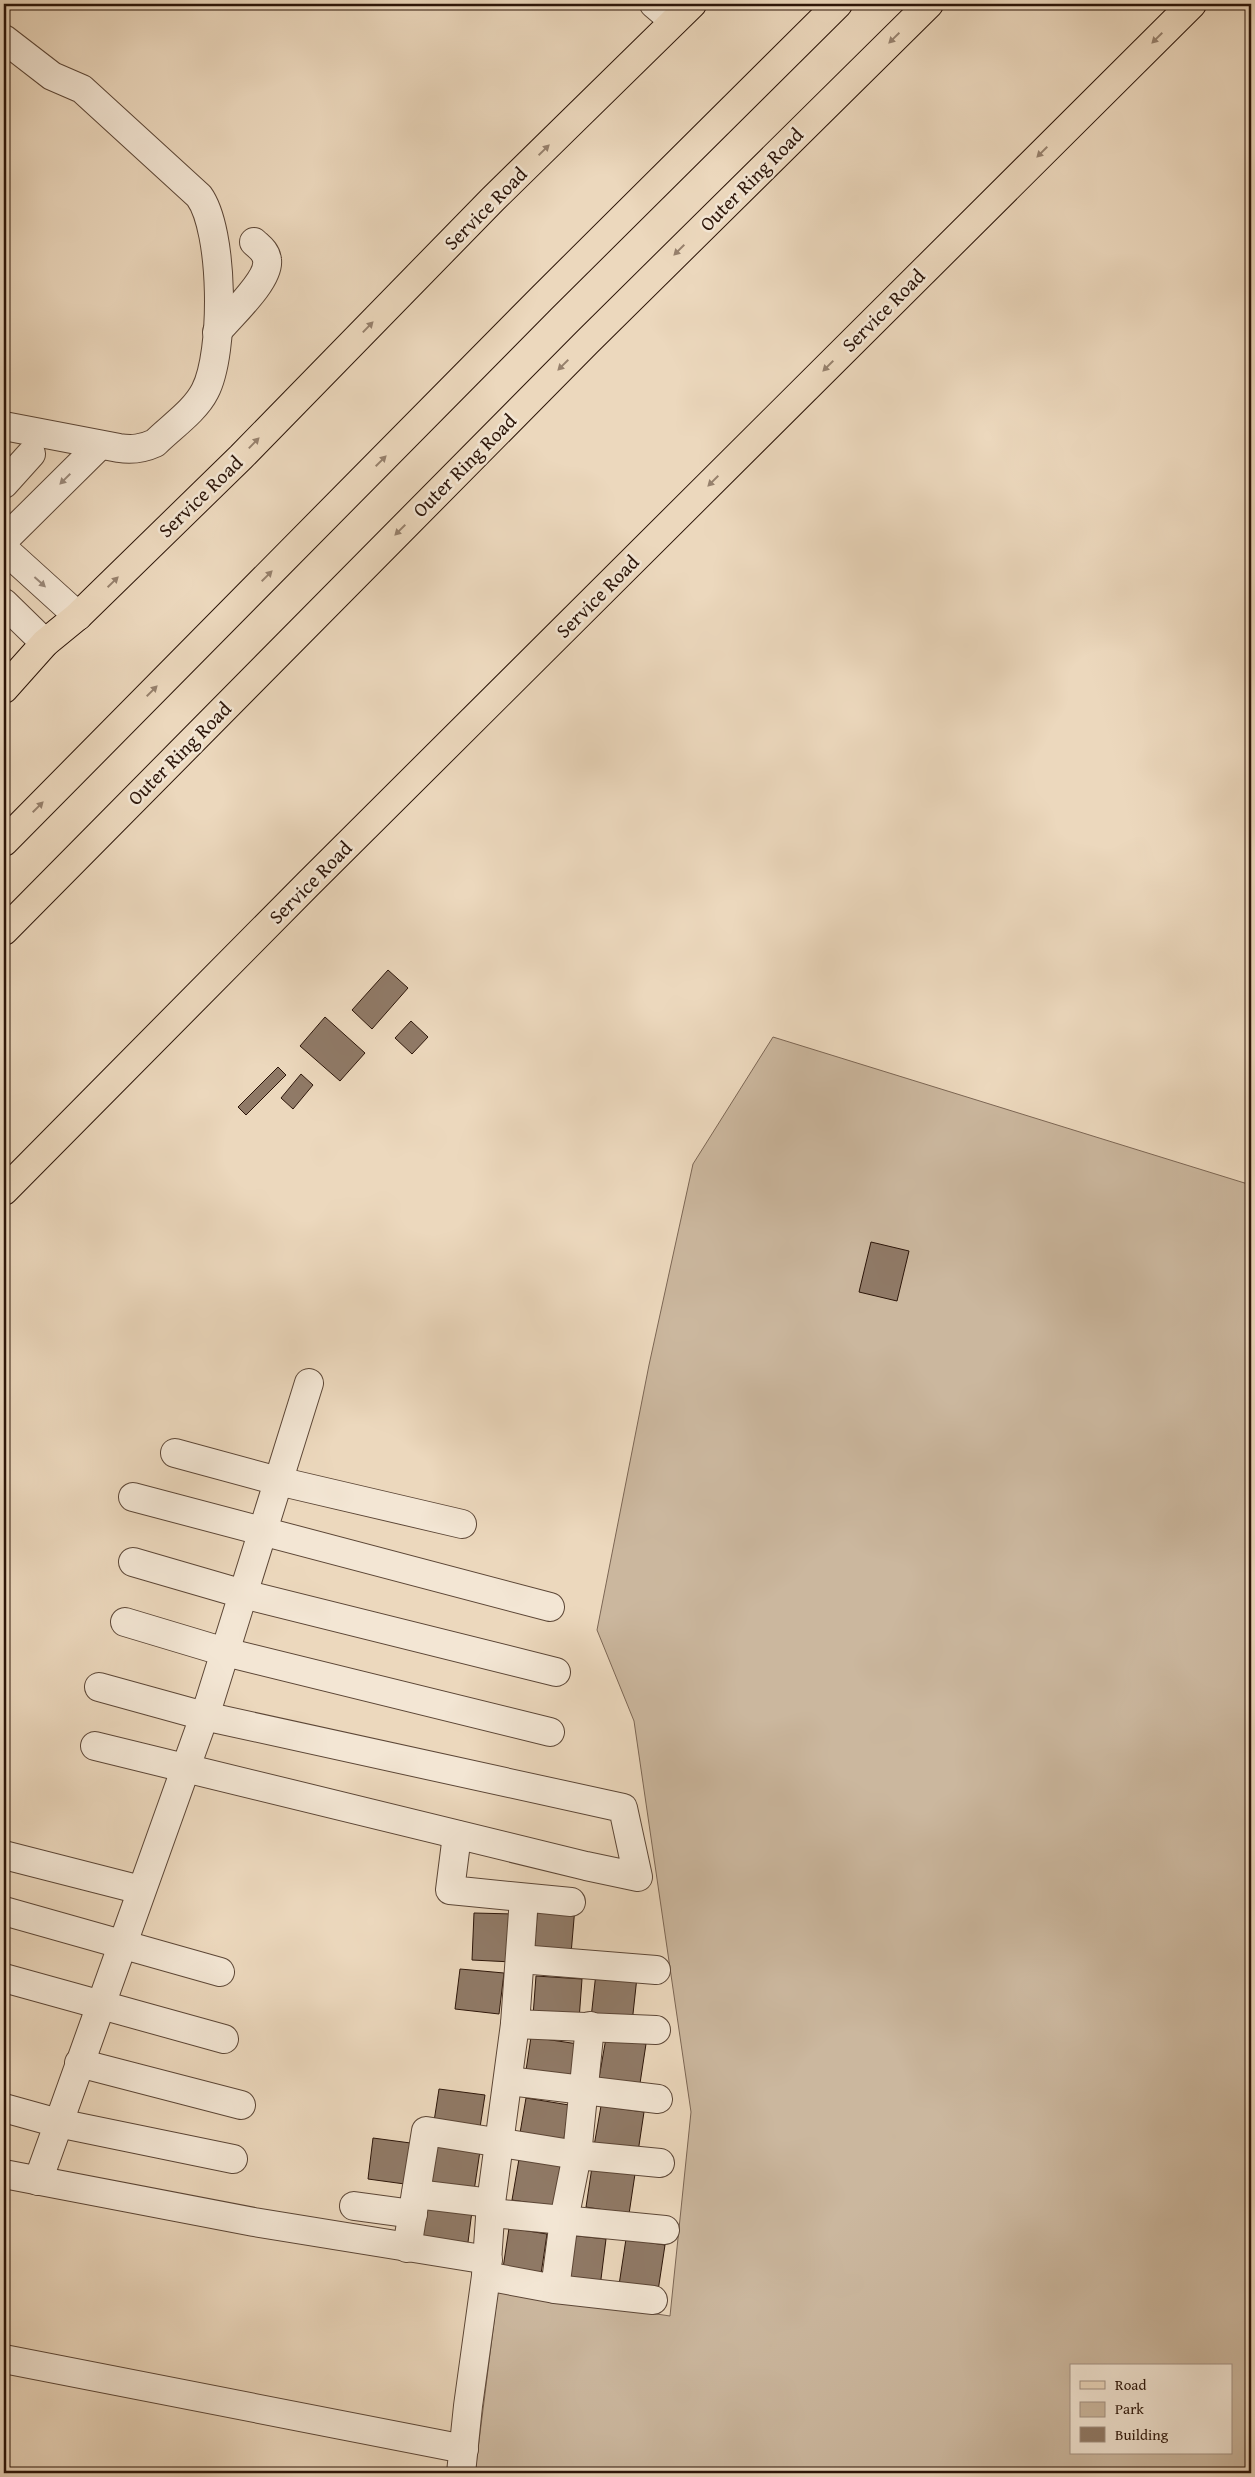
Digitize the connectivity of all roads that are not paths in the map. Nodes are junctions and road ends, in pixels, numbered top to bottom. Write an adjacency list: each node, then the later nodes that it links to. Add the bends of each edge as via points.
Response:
1 (654, 4): 5 (street)
2 (838, 4): 19 (main road, one-way to 2)
3 (929, 4): 20 (main road, Outer Ring Road, one-way to 20, via 580,349)
4 (1192, 4): 21 (main road, Service Road, one-way to 21)
5 (683, 13): 16 (main road, Service Road, one-way to 5)
6 (4, 39): 8 (street, via 52,76 82,89 199,196 208,211 218,260)
7 (254, 242): 8 (street, via 267,258 266,272)
8 (217, 332): 10 (street, via 212,373 198,402 155,443 145,448 132,450)
9 (4, 426): 10 (street)
10 (100, 445): 13 (street, one-way to 13)
11 (31, 454): 12 (street)
12 (4, 484)
13 (4, 540)
14 (4, 549): 16 (street, one-way to 16)
15 (4, 603): 17 (street)
16 (78, 616): 17 (main road, Service Road)
17 (45, 643): 18 (main road, Service Road)
18 (4, 690)
19 (4, 842)
20 (4, 930)
21 (4, 1191)
22 (309, 1383): 24 (street)
23 (175, 1453): 24 (street)
24 (278, 1481): 26 (street); 27 (street)
25 (133, 1498): 27 (street)
26 (462, 1524)
27 (263, 1530): 29 (street); 30 (street)
28 (133, 1562): 29 (street)
29 (243, 1594): 32 (street); 33 (street)
30 (550, 1606)
31 (125, 1622): 32 (street)
32 (225, 1652): 35 (street); 36 (street)
33 (556, 1672)
34 (99, 1688): 35 (street)
35 (204, 1716): 38 (street); 39 (street, via 623,1808 638,1877)
36 (550, 1732)
37 (95, 1746): 38 (street)
38 (184, 1769): 39 (street); 41 (street)
39 (457, 1835): 42 (street, via 450,1890)
40 (4, 1855): 41 (street)
41 (141, 1890): 45 (street)
42 (524, 1898): 43 (street); 46 (street)
43 (571, 1902)
44 (4, 1911): 45 (street)
45 (122, 1945): 48 (street); 50 (street)
46 (520, 1959): 47 (street); 51 (street)
47 (656, 1970)
48 (220, 1972)
49 (4, 1978): 50 (street)
50 (101, 2005): 54 (street); 55 (street)
51 (515, 2024): 52 (street); 56 (street)
52 (590, 2026): 53 (street); 57 (street)
53 (656, 2030)
54 (224, 2038)
55 (79, 2063): 59 (street); 61 (street)
56 (508, 2080): 57 (street); 62 (street)
57 (584, 2090): 58 (street); 63 (street)
58 (658, 2099)
59 (241, 2104)
60 (4, 2108): 61 (street)
61 (58, 2123): 64 (street); 67 (street)
62 (500, 2143): 63 (street); 68 (street, via 426,2131); 70 (street)
63 (577, 2155): 65 (street); 71 (street)
64 (233, 2159)
65 (660, 2163)
66 (4, 2174): 67 (street)
67 (38, 2181): 73 (street)
68 (415, 2204): 69 (street); 70 (street); 73 (street)
69 (354, 2206)
70 (492, 2208): 71 (street); 74 (street)
71 (564, 2220): 72 (street); 75 (street)
72 (665, 2230)
73 (407, 2248): 74 (street)
74 (487, 2268): 75 (street); 78 (street)
75 (555, 2289): 76 (street)
76 (654, 2300)
77 (4, 2359): 78 (street)
78 (463, 2461)

